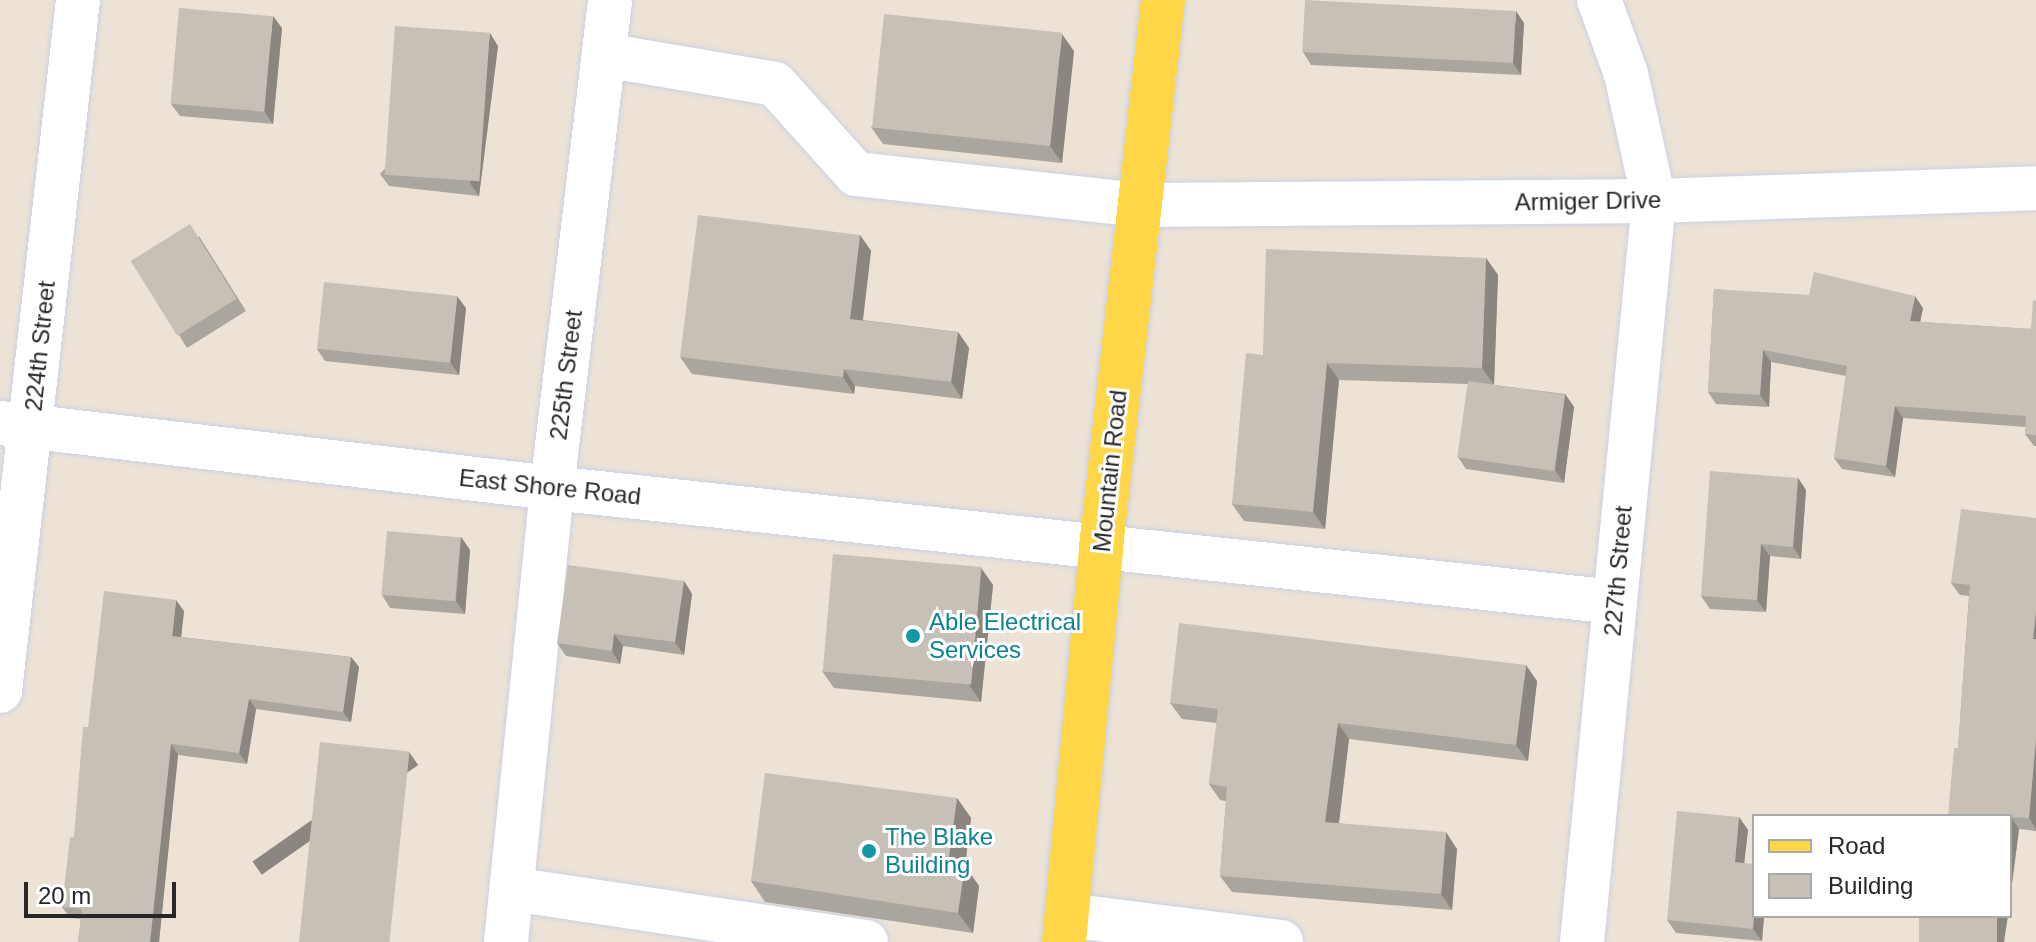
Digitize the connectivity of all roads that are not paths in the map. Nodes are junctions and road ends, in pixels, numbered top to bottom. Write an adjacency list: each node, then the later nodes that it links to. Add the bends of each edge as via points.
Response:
1 (78, 0): 9 (street, 224th Street)
2 (610, 0): 5 (street, 225th Street)
3 (1163, 0): 8 (main road, Mountain Road)
4 (1599, 0): 7 (street, 227th Street, via 1626,74)
5 (604, 55): 8 (street, Armiger Drive, via 775,84 856,174); 10 (street, 225th Street)
6 (2036, 188): 7 (street, Armiger Drive)
7 (1654, 201): 8 (street, Armiger Drive); 12 (street, 227th Street)
8 (1140, 205): 11 (main road, Mountain Road)
9 (16, 425): 10 (street, East Shore Road); 13 (street, 224th Street)
10 (552, 488): 11 (street, East Shore Road); 14 (street, 225th Street)
11 (1101, 547): 12 (street, East Shore Road); 15 (main road, Mountain Road)
12 (1615, 602): 19 (street, 227th Street)
13 (0, 691)
14 (512, 889): 16 (street, 225th Street); 17 (street)
15 (1066, 929): 18 (street)
16 (506, 942)
17 (866, 942)
18 (1281, 942)
19 (1582, 942)

